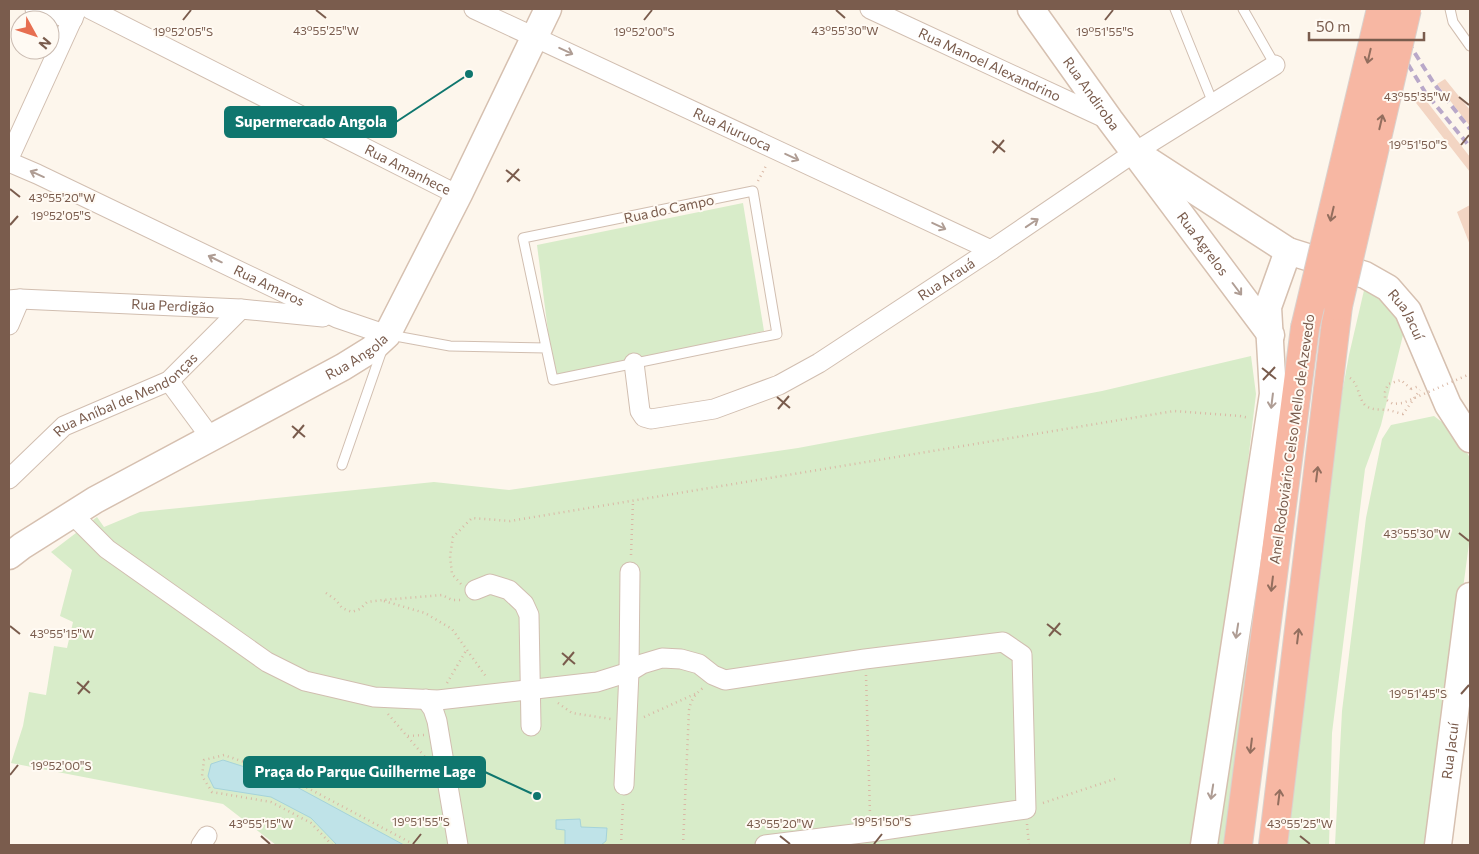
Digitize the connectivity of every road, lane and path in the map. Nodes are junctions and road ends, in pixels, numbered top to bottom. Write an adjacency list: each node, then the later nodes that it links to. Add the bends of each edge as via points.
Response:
1 (35, 9): 12 (street)
2 (90, 9): 22 (street, Rua Amanhece)
3 (474, 9): 13 (street, Rua Aiuruoca)
4 (548, 9): 13 (street, Rua Angola)
5 (870, 9): 17 (street, Rua Manoel Alexandrino)
6 (1031, 9): 17 (street, Rua Andiroba)
7 (1175, 9): 16 (lane)
8 (1242, 9): 15 (lane)
9 (1381, 9): 72 (highway, Anel Rodoviário Celso Mello de Azevedo, one-way to 72, bridge, via 1305,328)
10 (1407, 9): 34 (highway, Anel Rodoviário Celso Mello de Azevedo, one-way to 10, bridge, via 1338,306)
11 (1450, 9): 14 (lane, via 1453,22)
12 (75, 14): 20 (street)
13 (535, 37): 18 (street, Rua Aiuruoca, one-way to 18); 22 (street, Rua Angola)
14 (1470, 46)
15 (1274, 65): 16 (street, Rua Arauá)
16 (1213, 102): 19 (street, Rua Arauá)
17 (1110, 120): 19 (street, Rua Andiroba)
18 (775, 149): 21 (path); 23 (street, Rua Aiuruoca, one-way to 23)
19 (1135, 152): 23 (street, Rua Arauá, one-way to 19); 24 (street); 30 (street, Rua Agrelos, one-way to 30)
20 (9, 160): 27 (street, Rua Amaros, one-way to 20)
21 (753, 191): 31 (lane, Rua do Campo, via 523,238); 32 (lane, Rua do Campo, via 777,334)
22 (459, 194): 29 (street, Rua Angola)
23 (991, 250): 32 (street, Rua Arauá, via 819,364 779,385 714,409 651,419 644,417 640,411)
24 (1288, 250): 30 (street, Anel Rodoviário Celso Mello de Azevedo, via 1268,306); 40 (street, Rua Jacuí, via 1364,274 1388,288 1408,311 1448,404)
25 (14, 299): 26 (street, Rua Perdigão); 28 (street)
26 (241, 309): 27 (street, Rua Perdigão); 35 (street, Rua Aníbal de Mendonças)
27 (337, 318): 29 (street, Rua Amaros)
28 (9, 325)
29 (387, 335): 31 (lane, Rua Amaros, via 450,346); 39 (street, Rua Angola, via 343,367); 41 (lane)
30 (1270, 335): 38 (street, Anel Rodoviário Celso Mello de Azevedo, one-way to 38, via 1273,394)
31 (546, 348): 32 (lane, Rua do Campo, via 555,380)
32 (634, 363)
33 (1470, 374): 37 (path, bridge, via 1403,403 1393,404 1385,399 1388,384 1401,380)
34 (1329, 376): 36 (path, via 1341,374 1352,379 1364,404 1372,409 1403,414); 73 (highway, Anel Rodoviário Celso Mello de Azevedo, one-way to 34)
35 (169, 381): 39 (street); 42 (street, Rua Aníbal de Mendonças, via 64,426)
36 (1424, 385)
37 (1411, 389)
38 (1269, 422): 43 (path, via 1174,410); 71 (street, Anel Rodoviário Celso Mello de Azevedo, one-way to 71)
39 (210, 438): 44 (street, Rua Angola)
40 (1470, 439)
41 (342, 465)
42 (9, 479)
43 (633, 500): 46 (path); 47 (path, via 510,521 472,518 453,537 450,556 452,574 460,583)
44 (72, 514): 45 (street, Rua Angola); 57 (street, via 107,549 267,662 305,681)
45 (9, 556)
46 (630, 572): 53 (street)
47 (475, 590): 50 (path, via 462,601 442,595); 55 (street, via 490,584 509,590 524,604 529,615)
48 (326, 593): 50 (path, via 342,608 352,612 367,602)
49 (1470, 596): 74 (street, Rua Jacuí)
50 (382, 600): 51 (path, via 425,613 452,629)
51 (467, 649): 56 (path); 58 (path)
52 (865, 658): 54 (street); 63 (street, via 1003,642 1022,655); 64 (path)
53 (628, 672): 54 (street, via 662,658 681,659 699,664); 55 (street, via 597,682); 62 (street)
54 (726, 680): 69 (path, via 707,686 691,701)
55 (530, 688): 56 (street); 59 (street)
56 (498, 694): 58 (street)
57 (374, 697): 58 (street); 60 (path)
58 (432, 700): 67 (street)
59 (531, 726)
60 (425, 757)
61 (1118, 778): 63 (path)
62 (624, 785): 68 (path)
63 (1026, 809): 64 (street)
64 (870, 832): 70 (street)
65 (332, 845): 66 (path, via 311,823 271,802 212,792 202,776 204,760 224,755 287,777)
66 (415, 845)
67 (458, 845)
68 (621, 845)
69 (683, 845)
70 (765, 845)
71 (1204, 845)
72 (1238, 845)
73 (1273, 845)
74 (1438, 845)

